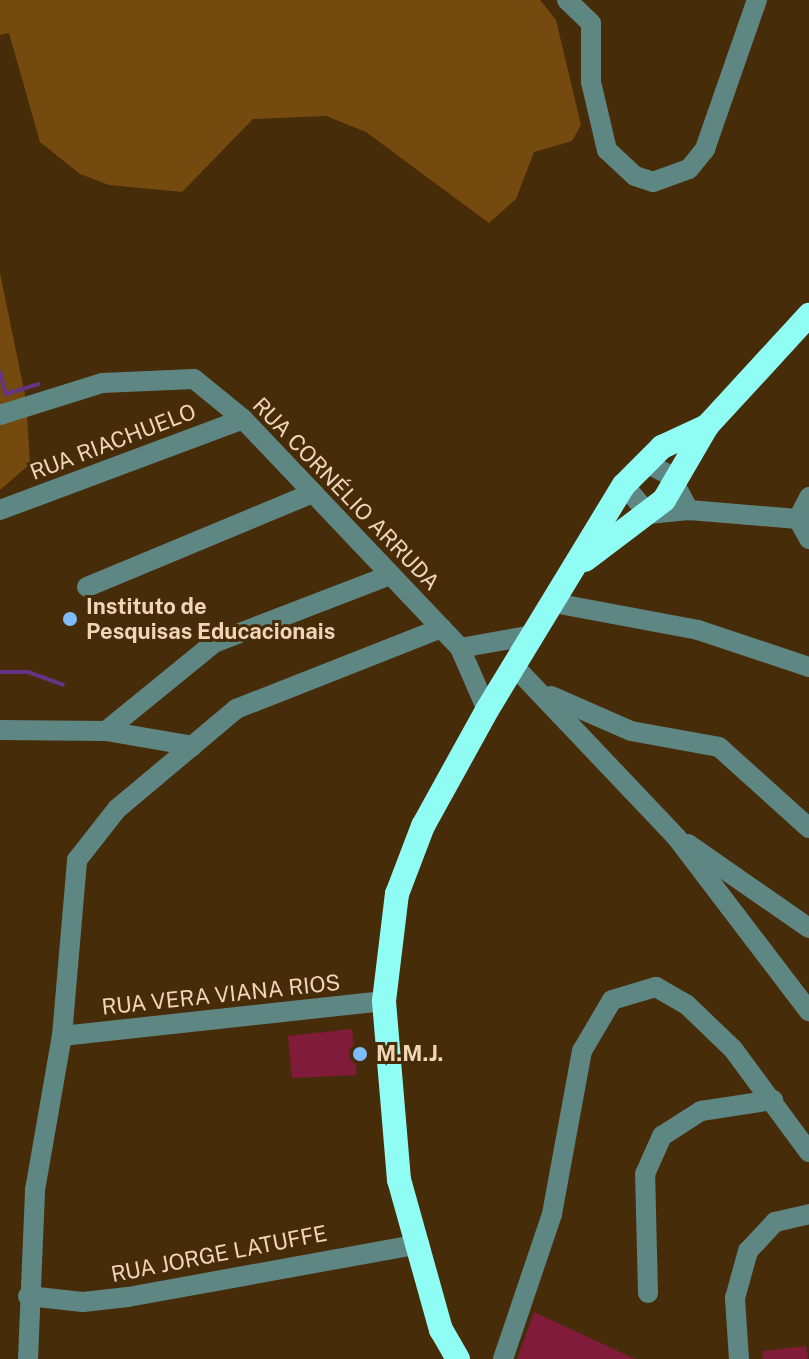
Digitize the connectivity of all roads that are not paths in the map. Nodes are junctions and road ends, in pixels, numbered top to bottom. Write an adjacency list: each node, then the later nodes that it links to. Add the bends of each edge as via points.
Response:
1 (567, 0): 4 (street)
2 (592, 0): 4 (street)
3 (757, 0): 4 (street, via 705,149 689,169 653,182 621,166 597,124)
4 (591, 23)
5 (809, 315): 8 (highway)
6 (0, 415): 7 (street, RUA CORNÉLIO ARRUDA, via 102,383 194,379)
7 (243, 419): 12 (street, RUA CORNÉLIO ARRUDA); 14 (street, RUA RIACHUELO)
8 (707, 426): 9 (highway); 10 (highway)
9 (644, 462): 10 (street); 11 (highway)
10 (676, 483): 15 (street); 16 (highway)
11 (624, 485): 16 (street); 19 (highway)
12 (313, 493): 20 (street, RUA CORNÉLIO ARRUDA); 21 (street)
13 (809, 497): 17 (street)
14 (0, 510)
15 (689, 510): 16 (street); 17 (street)
16 (648, 514): 19 (highway)
17 (803, 519): 18 (street)
18 (809, 539)
19 (583, 562): 22 (highway)
20 (390, 575): 23 (street, RUA CORNÉLIO ARRUDA); 31 (street, via 214,643)
21 (87, 587)
22 (554, 603): 24 (highway); 27 (street, via 698,630)
23 (442, 628): 25 (street, RUA CORNÉLIO ARRUDA); 32 (street, via 260,694)
24 (533, 635): 25 (street); 26 (highway)
25 (460, 648): 29 (street, RUA CORNÉLIO ARRUDA)
26 (514, 666): 28 (street); 29 (highway)
27 (809, 667)
28 (541, 691): 33 (street, via 631,731 719,747); 34 (street)
29 (487, 710): 36 (highway, via 405,870)
30 (0, 730): 31 (street)
31 (106, 731): 32 (street)
32 (193, 746): 38 (street, via 117,809 77,860)
33 (809, 828)
34 (677, 838): 35 (street); 37 (street)
35 (809, 928)
36 (384, 1001): 38 (street, RUA VERA VIANA RIOS); 42 (highway, via 399,1180)
37 (809, 1011)
38 (62, 1036): 44 (street, via 35,1190)
39 (773, 1100): 40 (street); 43 (street, via 701,1111 662,1136 645,1174); 47 (street, via 733,1049 672,993 636,989 612,1000 582,1051 552,1214)
40 (809, 1152)
41 (809, 1214): 48 (street, via 775,1222 748,1251 735,1298)
42 (419, 1244): 44 (street, RUA JORGE LATUFFE, via 128,1297 83,1302); 46 (highway, via 441,1330)
43 (648, 1293)
44 (28, 1296): 45 (street)
45 (28, 1359)
46 (458, 1359)
47 (503, 1359)
48 (739, 1359)

